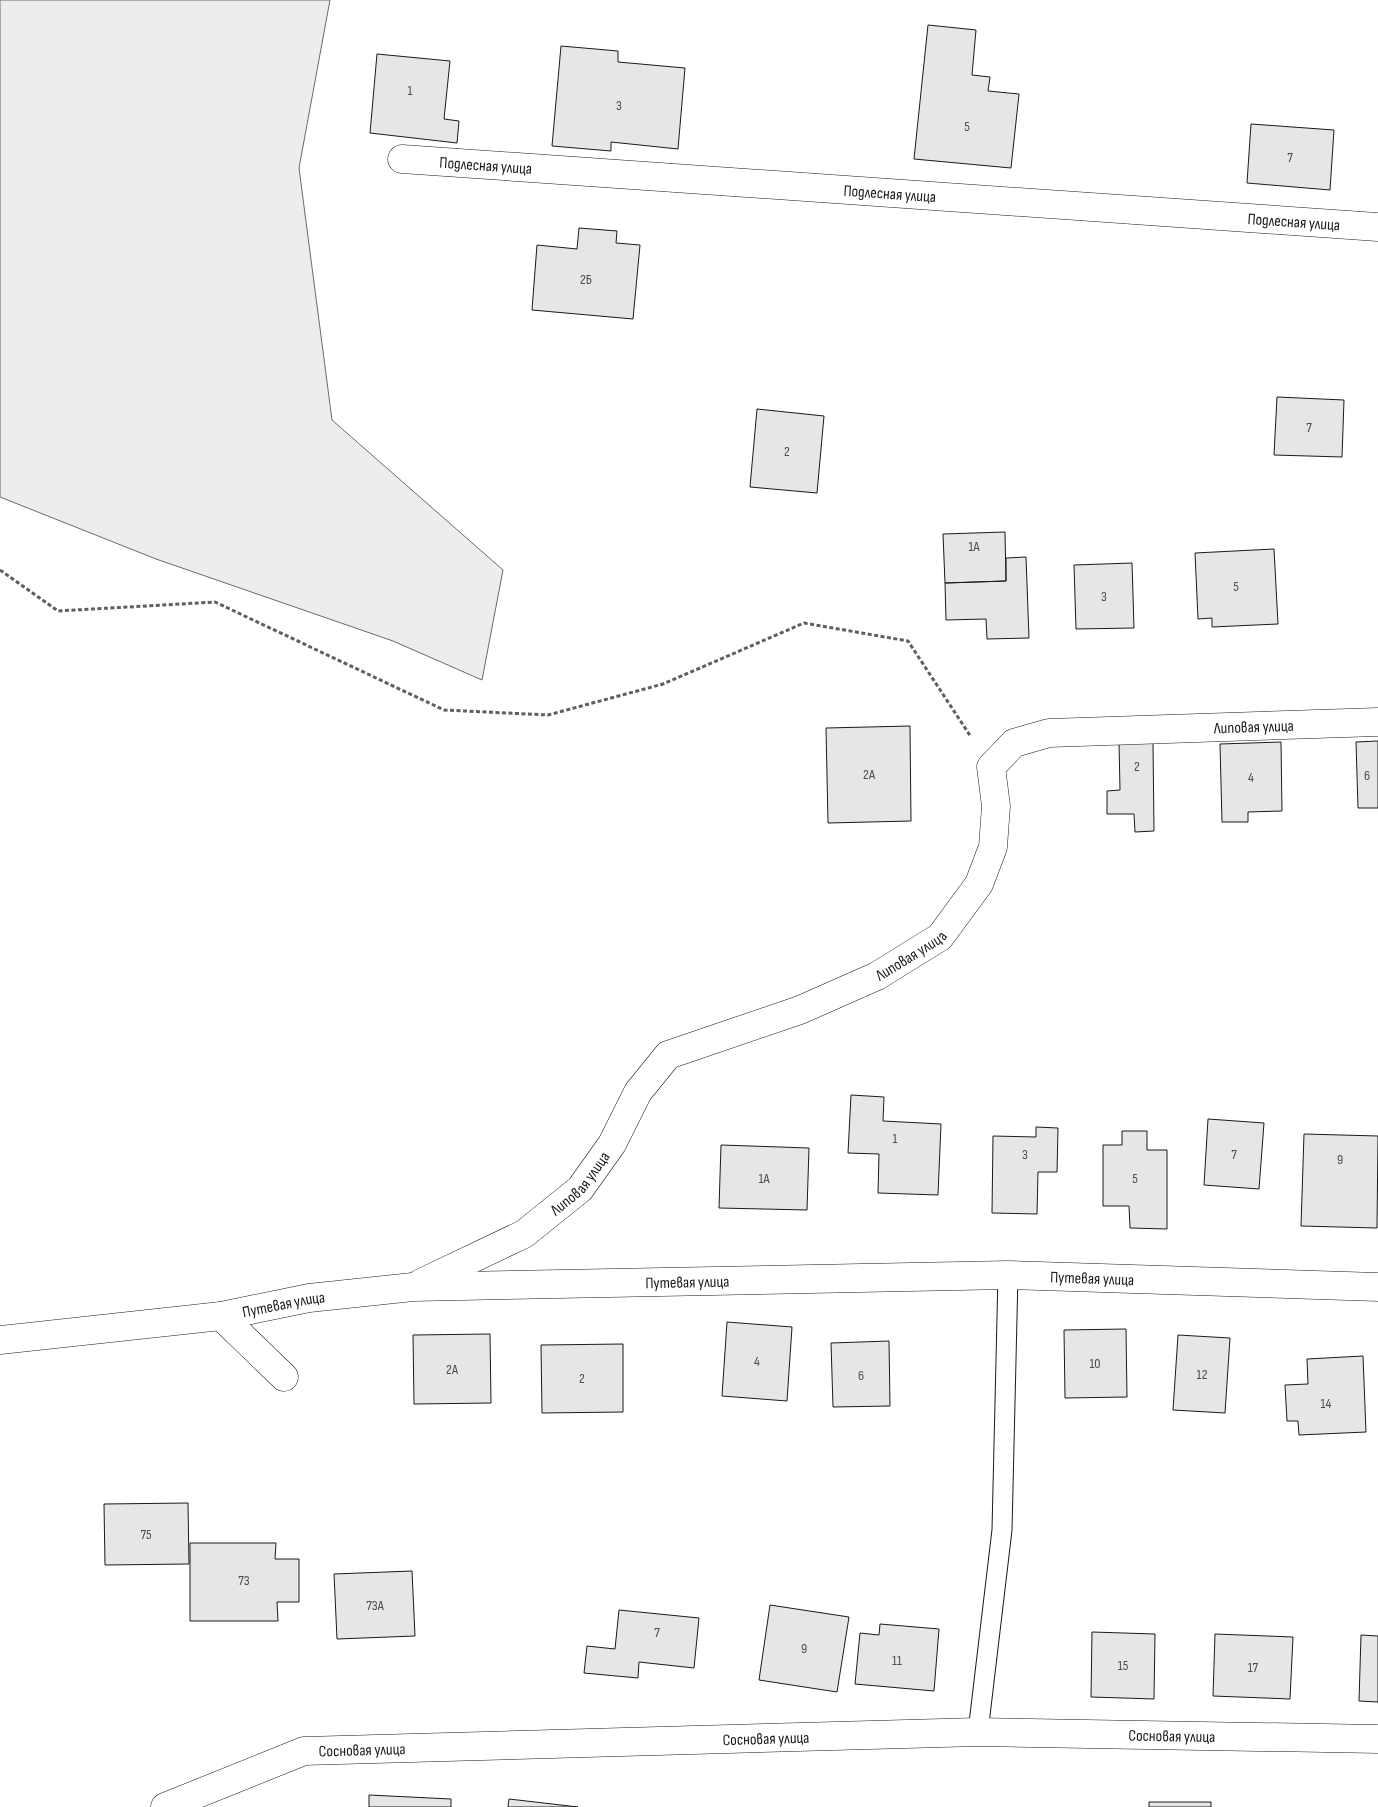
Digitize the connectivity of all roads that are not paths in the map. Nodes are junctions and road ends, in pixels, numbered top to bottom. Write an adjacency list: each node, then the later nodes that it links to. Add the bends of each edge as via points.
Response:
1 (402, 159): 2 (street, Подлесная улица)
2 (1378, 227)
3 (1378, 722): 5 (street, Липовая улица, via 1049,734 1014,743 991,767 996,806 993,847 979,884 940,937 877,976 800,1010 668,1055 638,1092 612,1144 580,1189 524,1234)
4 (1008, 1275): 5 (street, Путевая улица); 6 (street, Путевая улица); 10 (lane, via 1002,1530)
5 (413, 1287): 7 (street, Путевая улица, via 309,1298)
6 (1378, 1287)
7 (221, 1316): 8 (street, Путевая улица); 9 (street)
8 (0, 1340)
9 (284, 1376)
10 (978, 1732): 11 (street, Сосновая улица); 12 (street, Сосновая улица, via 304,1751)
11 (1378, 1739)
12 (165, 1807)

